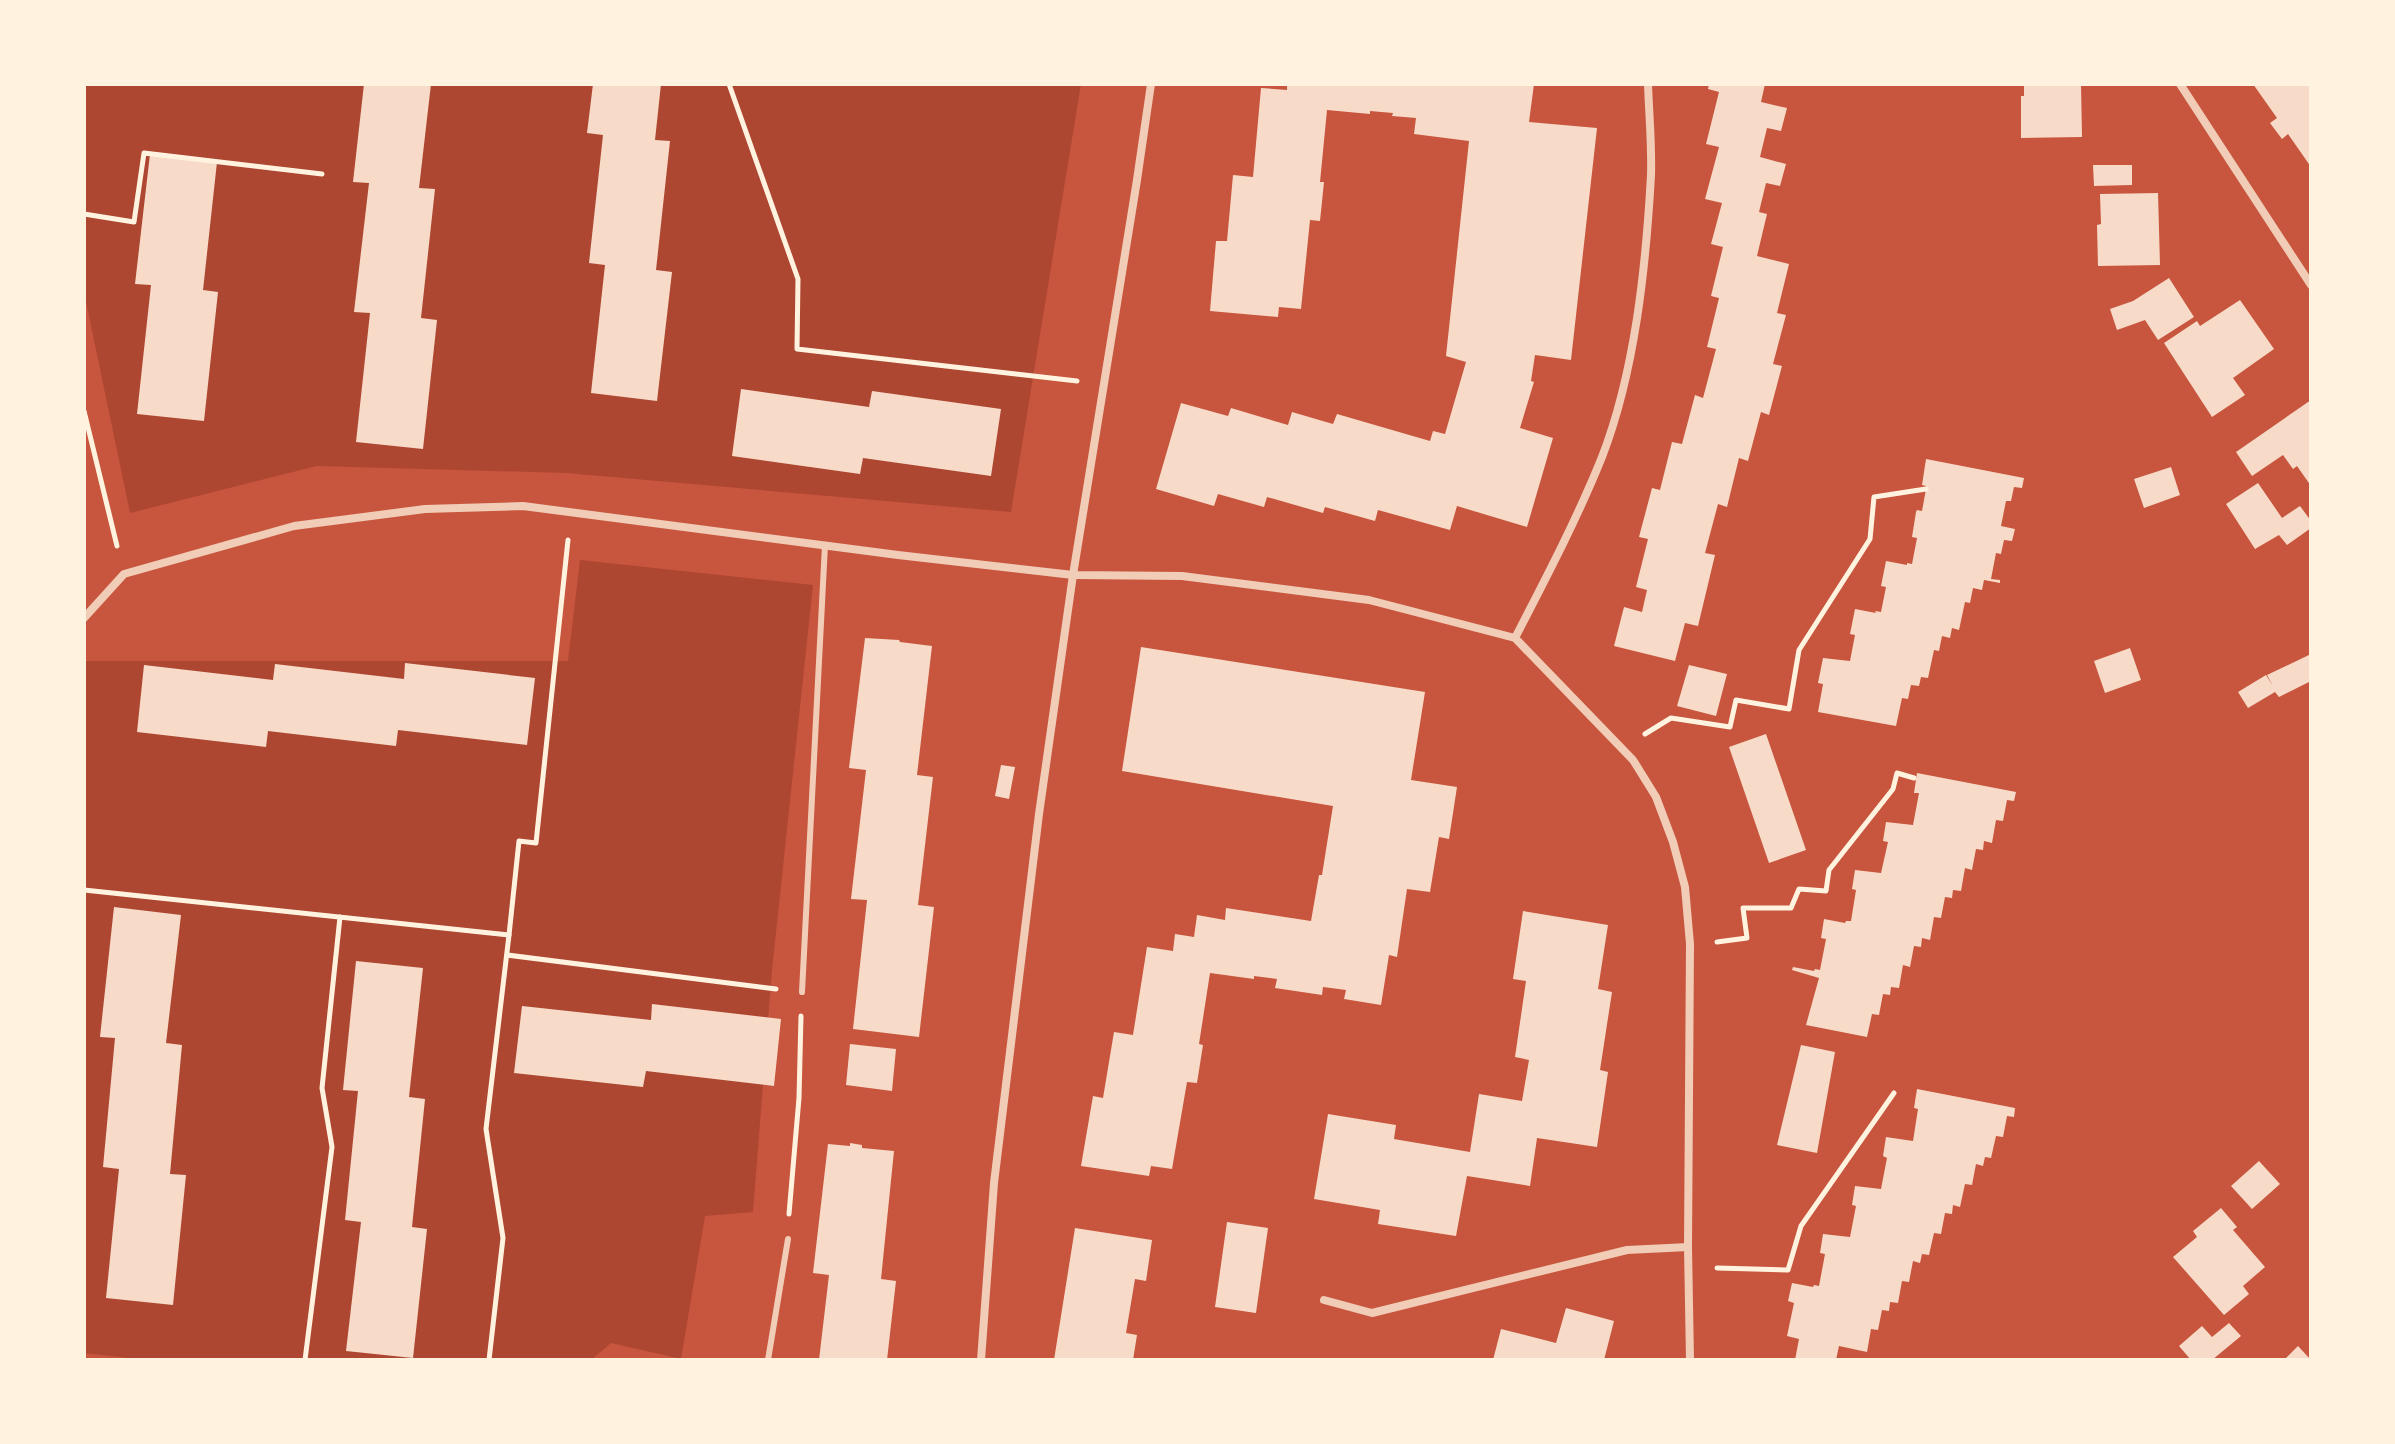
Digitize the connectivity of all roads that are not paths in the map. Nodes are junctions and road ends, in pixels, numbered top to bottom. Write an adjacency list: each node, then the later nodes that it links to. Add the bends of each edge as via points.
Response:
1 (1151, 84): 6 (street)
2 (1648, 84): 8 (street, via 1651,173 1630,363 1603,455)
3 (2180, 84): 4 (street)
4 (2311, 285)
5 (825, 545): 6 (street); 7 (street, via 523,506 425,509 294,526 124,574); 9 (lane)
6 (1073, 575): 8 (street, via 1182,576 1369,600); 14 (street, via 996,1167)
7 (84, 618)
8 (1515, 638): 11 (street, via 1633,760 1656,797 1673,842 1685,887 1690,944)
9 (802, 992)
10 (788, 1239): 13 (lane)
11 (1688, 1247): 12 (street, via 1627,1250 1372,1313); 15 (street)
12 (1324, 1300)
13 (768, 1360)
14 (981, 1360)
15 (1690, 1360)

